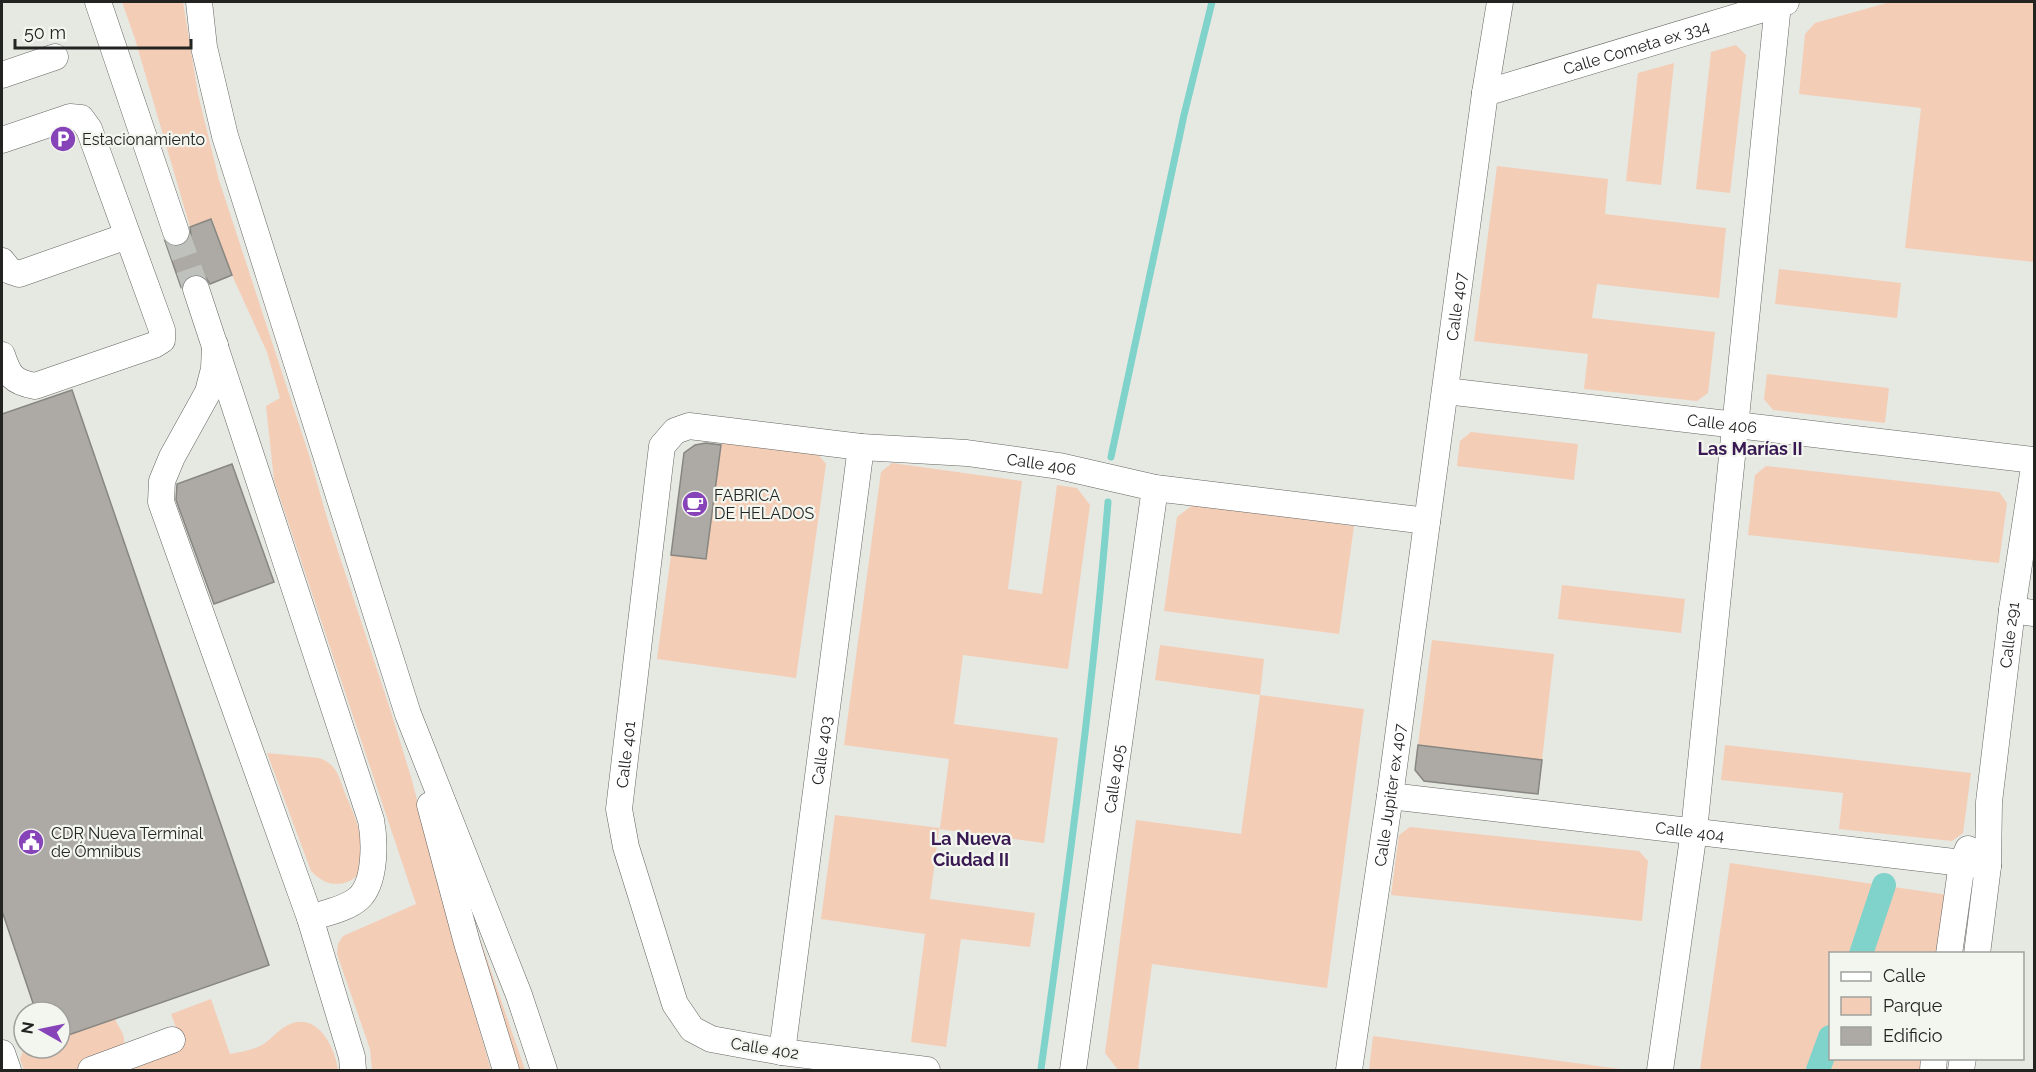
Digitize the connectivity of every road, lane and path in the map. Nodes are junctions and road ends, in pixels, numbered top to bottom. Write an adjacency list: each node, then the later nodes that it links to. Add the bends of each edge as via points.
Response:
1 (98, 2): 9 (street)
2 (199, 2): 24 (street, via 204,47 225,136)
3 (1500, 2): 7 (street)
4 (1782, 3): 7 (street, Calle Cometa ex 334); 16 (street)
5 (55, 57): 6 (street)
6 (2, 75)
7 (1485, 93): 15 (street, Calle 407)
8 (2, 140): 10 (street, via 70,117 81,118 89,129)
9 (176, 232)
10 (127, 236): 11 (street, via 19,274 10,271); 14 (street, via 162,330 162,340 35,386 19,383)
11 (2, 261)
12 (196, 289): 13 (street)
13 (215, 345): 30 (street, via 208,392 172,457 162,481 161,502); 30 (street, via 374,836 369,881 360,897)
14 (2, 355)
15 (1446, 391): 16 (street, Calle 406); 22 (street, Calle 407)
16 (1736, 424): 19 (street, Calle 406); 27 (street)
17 (662, 446): 18 (street, Calle 406, via 675,431 689,426); 33 (street, Calle 401, via 619,809 626,847 675,1004 692,1029)
18 (861, 447): 21 (street, Calle 406, via 967,453 1048,464); 35 (street, Calle 403)
19 (2034, 460)
20 (2034, 466): 23 (street, Calle 291)
21 (1155, 488): 22 (street, Calle 406); 43 (street, Calle 405)
22 (1426, 521): 25 (street, Calle Jupiter ex 407)
23 (2024, 612): 26 (street, Calle 291)
24 (408, 714): 40 (street, via 466,943); 41 (street, via 519,995)
25 (1390, 796): 27 (street, Calle 404); 44 (street, Calle Jupiter ex 407)
26 (1989, 802): 28 (street, Calle 291); 29 (street, Calle 291)
27 (1694, 831): 28 (street, Calle 404); 45 (street)
28 (1962, 863): 29 (street, Calle 404); 31 (street, Calle 291)
29 (1988, 866): 32 (street, Calle 291)
30 (310, 918): 39 (street)
31 (1949, 952)
32 (1977, 952)
33 (711, 1039): 35 (street, Calle 402)
34 (172, 1040): 38 (street)
35 (782, 1052): 42 (street, Calle 402)
36 (2, 1053): 37 (street)
37 (8, 1071)
38 (91, 1071)
39 (353, 1071)
40 (506, 1071)
41 (544, 1071)
42 (927, 1071)
43 (1073, 1071)
44 (1349, 1071)
45 (1660, 1071)

